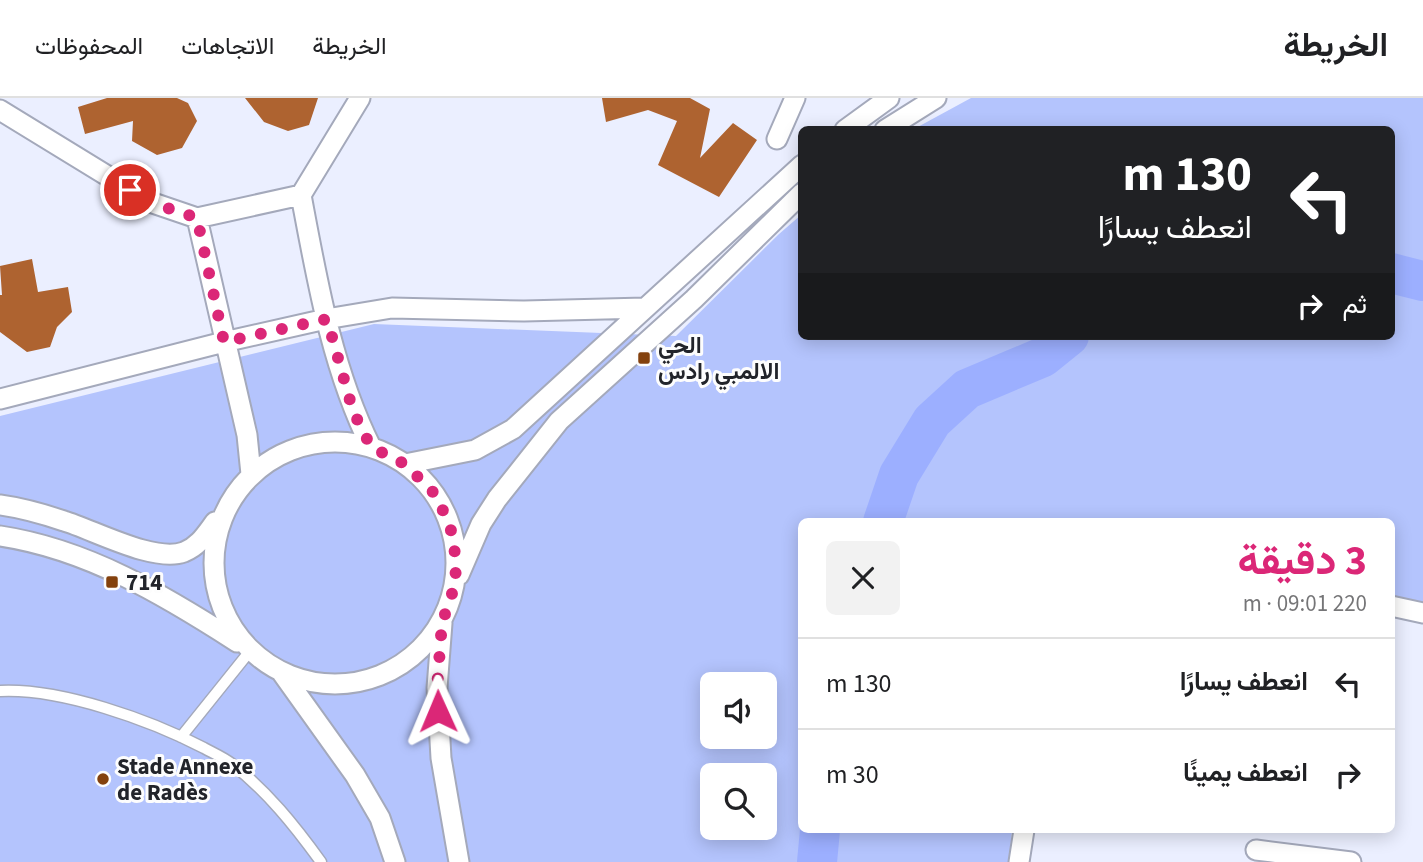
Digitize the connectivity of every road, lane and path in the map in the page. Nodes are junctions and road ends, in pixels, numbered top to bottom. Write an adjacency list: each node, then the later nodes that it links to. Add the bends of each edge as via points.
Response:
1 (360, 98): 10 (street)
2 (795, 98): 8 (street)
3 (889, 98): 6 (street)
4 (936, 98): 7 (street)
5 (0, 110): 12 (street, via 150,202)
6 (850, 126)
7 (891, 126)
8 (777, 139)
9 (798, 169): 13 (street)
10 (301, 195): 12 (street); 14 (street)
11 (798, 197): 23 (street, via 559,421 481,524)
12 (197, 218): 15 (street)
13 (645, 308): 14 (street, via 392,308); 18 (street, via 513,429 475,450)
14 (327, 319): 15 (street); 17 (street, via 353,411)
15 (224, 342): 16 (street); 19 (street, via 247,435)
16 (0, 399)
17 (371, 447): 18 (street); 19 (street, via 329,441 287,451)
18 (405, 464): 23 (street, via 437,496 454,538)
19 (251, 474): 21 (street)
20 (0, 505): 21 (street, via 66,521 157,554 183,552 201,541)
21 (226, 507): 27 (street, via 214,543 214,581 225,618)
22 (0, 536): 27 (street, via 48,546 101,566 175,601)
23 (456, 582): 26 (street)
24 (1395, 607): 25 (street)
25 (1423, 613)
26 (442, 623): 28 (street, via 419,652 389,673 354,684 317,684); 36 (street, via 437,688 441,758)
27 (249, 650): 28 (street); 30 (lane)
28 (282, 673): 35 (street, via 355,775 380,818)
29 (0, 691): 30 (lane, via 64,698)
30 (181, 737): 34 (lane, via 230,762 298,830)
31 (1024, 833): 37 (street)
32 (1256, 850): 33 (street)
33 (1322, 860): 38 (street)
34 (321, 862)
35 (395, 862)
36 (459, 862)
37 (1019, 862)
38 (1351, 862)

